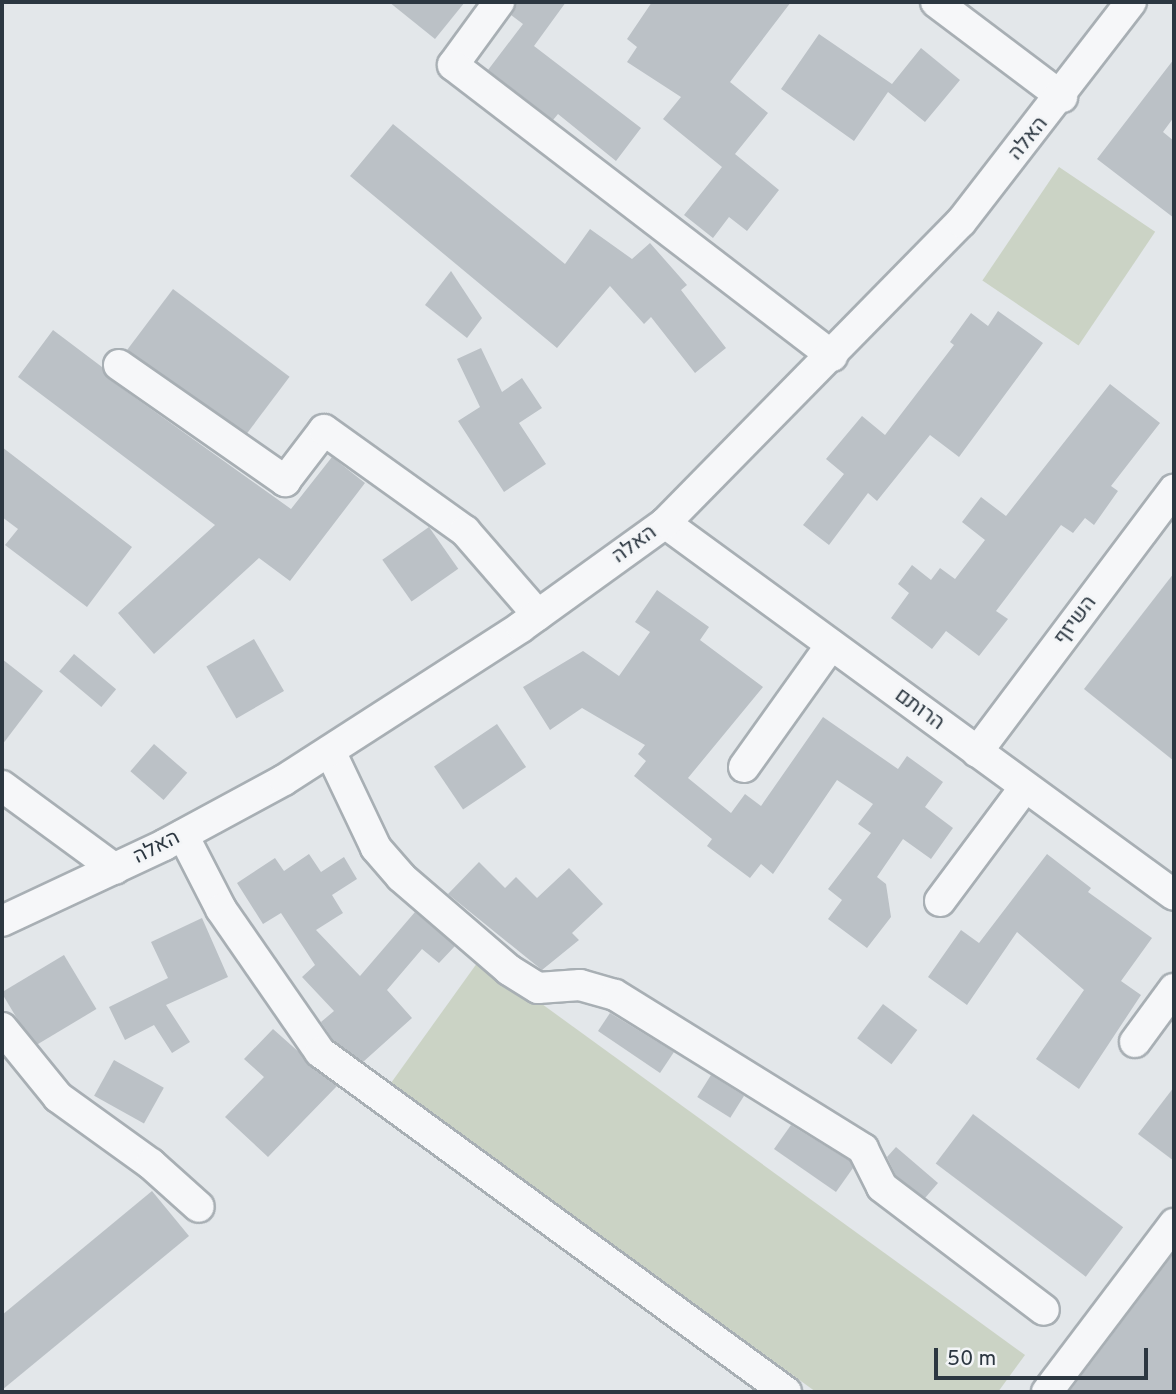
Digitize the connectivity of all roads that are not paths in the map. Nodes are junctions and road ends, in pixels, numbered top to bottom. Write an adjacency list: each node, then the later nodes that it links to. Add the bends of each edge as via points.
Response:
1 (499, 2): 5 (street, via 453,65)
2 (936, 2): 4 (street)
3 (1131, 2): 4 (street, האלה)
4 (1062, 96): 5 (street, האלה, via 961,222)
5 (832, 356): 8 (street, האלה)
6 (119, 365): 9 (street, via 285,481 324,430 466,531)
7 (1174, 490): 12 (street, השיזף)
8 (665, 523): 9 (street, האלה); 10 (street, הרותם)
9 (538, 615): 11 (street, האלה)
10 (831, 645): 12 (street, הרותם); 13 (street)
11 (330, 751): 16 (street, האלה); 26 (street, via 376,848 401,877 509,970 538,988 580,985 615,995 863,1149 882,1187)
12 (977, 752): 15 (street, הרותם)
13 (744, 766)
14 (2, 786): 17 (street)
15 (1025, 787): 18 (street, הרותם); 19 (street)
16 (183, 835): 17 (street, האלה); 27 (street, via 221,909 320,1052)
17 (115, 869): 20 (street, האלה)
18 (1174, 895)
19 (940, 901)
20 (2, 921)
21 (1174, 989): 23 (street)
22 (2, 1028): 24 (street, via 58,1097 151,1164)
23 (1135, 1042)
24 (199, 1207)
25 (1174, 1224): 28 (street)
26 (1044, 1310)
27 (786, 1392)
28 (1047, 1392)

